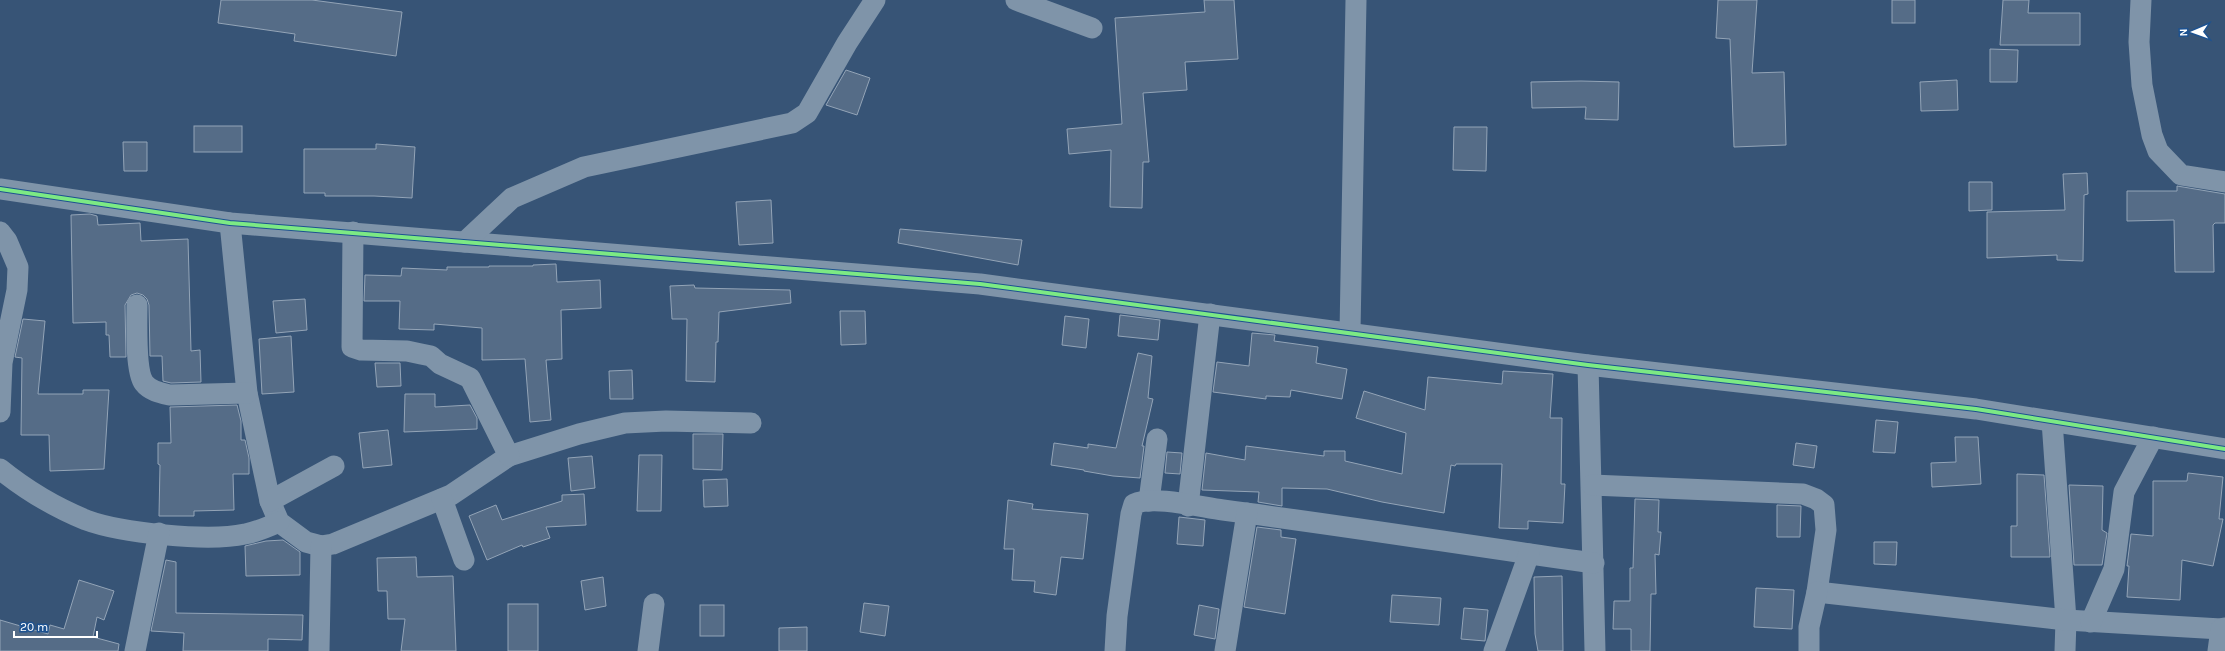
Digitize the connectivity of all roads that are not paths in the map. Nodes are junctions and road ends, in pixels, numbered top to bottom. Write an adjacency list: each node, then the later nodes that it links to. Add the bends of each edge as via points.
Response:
1 (875, 0): 11 (street, via 807,113 792,123 584,167 512,198)
2 (1016, 0): 5 (street)
3 (1356, 0): 14 (street)
4 (2141, 0): 6 (street, via 2139,42 2142,85 2152,135 2158,151 2181,175)
5 (1092, 28)
6 (2225, 182)
7 (0, 189): 8 (street)
8 (230, 223): 10 (street); 16 (street)
9 (0, 232): 17 (street, via 7,241 18,267 17,290 2,363)
10 (353, 232): 11 (street); 23 (street, via 352,347 361,350 406,351 431,356 440,364 470,378)
11 (465, 242): 13 (street, via 980,284)
12 (137, 305): 16 (street, via 138,360 144,383 150,388 158,393 170,395)
13 (1210, 314): 14 (street); 30 (street)
14 (1350, 332): 15 (street)
15 (1588, 365): 18 (street, via 1976,409); 26 (street)
16 (247, 393): 28 (street)
17 (0, 412)
18 (2052, 421): 20 (street); 40 (street)
19 (751, 423): 23 (street, via 625,423 579,434)
20 (2153, 437): 22 (street); 41 (street, via 2124,492 2114,569)
21 (1157, 439): 29 (street)
22 (2225, 449)
23 (509, 456): 27 (street)
24 (334, 466): 28 (street)
25 (0, 469): 33 (street, via 27,490 86,520 116,528)
26 (1592, 485): 37 (street); 38 (street, via 1803,494 1816,499 1824,505 1826,530)
27 (442, 498): 34 (street, via 333,544); 36 (street)
28 (270, 501): 32 (street)
29 (1149, 501): 30 (street); 46 (street, via 1134,504 1131,514 1117,616)
30 (1188, 506): 31 (street)
31 (1247, 513): 35 (street); 47 (street)
32 (279, 522): 33 (street, via 244,534 218,537); 34 (street, via 306,542)
33 (159, 533): 43 (street)
34 (321, 546): 44 (street)
35 (1528, 554): 37 (street); 48 (street)
36 (464, 560)
37 (1594, 563): 49 (street)
38 (1817, 592): 40 (street); 50 (street, via 1809,627)
39 (654, 604): 45 (street)
40 (2066, 620): 41 (street); 51 (street)
41 (2091, 622): 42 (street)
42 (2223, 628): 52 (street)
43 (135, 651)
44 (319, 651)
45 (648, 651)
46 (1115, 651)
47 (1225, 651)
48 (1494, 651)
49 (1595, 651)
50 (1809, 651)
51 (2065, 651)
52 (2218, 651)

